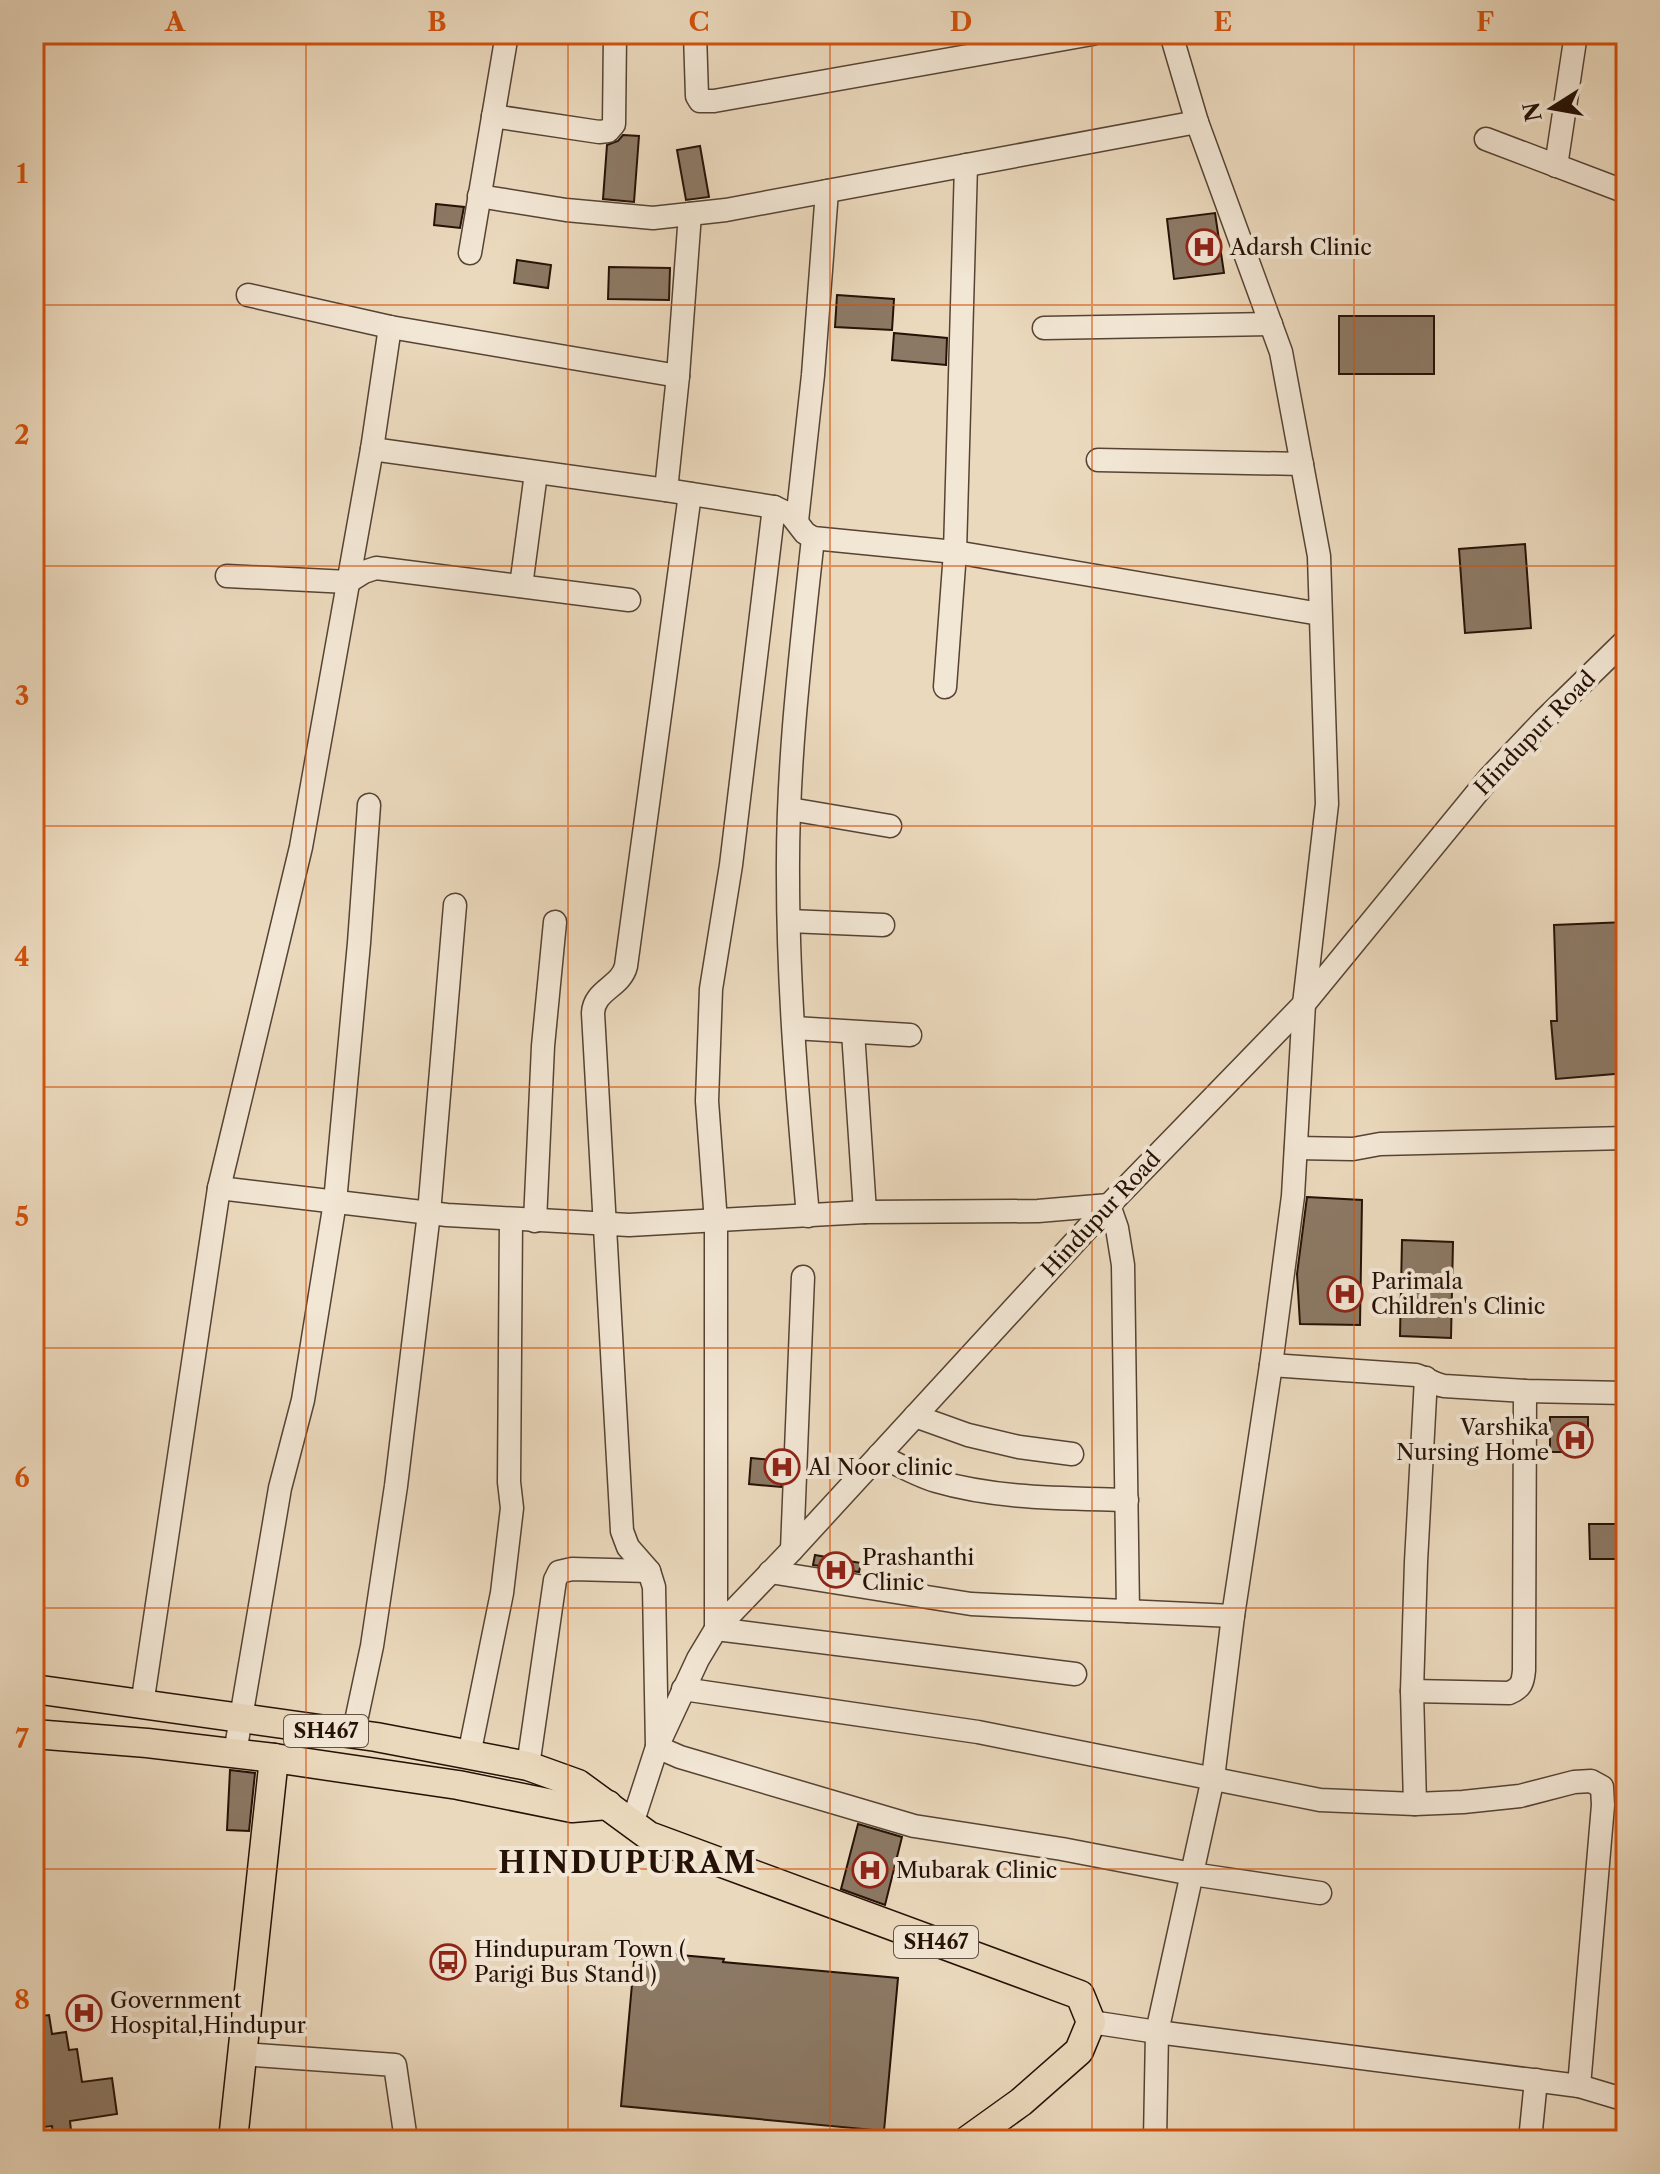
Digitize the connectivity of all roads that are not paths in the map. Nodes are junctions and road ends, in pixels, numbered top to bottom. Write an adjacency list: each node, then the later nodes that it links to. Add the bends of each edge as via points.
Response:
1 (507, 34): 7 (street)
2 (615, 34): 7 (street, via 614,124 608,131)
3 (695, 34): 4 (street, via 700,101)
4 (1092, 34)
5 (1171, 34): 8 (street)
6 (1576, 34): 11 (street)
7 (493, 116): 14 (street)
8 (1197, 122): 10 (street); 18 (street)
9 (1486, 139): 11 (street)
10 (966, 165): 12 (street); 31 (street)
11 (1556, 166): 13 (street)
12 (827, 191): 15 (street); 29 (street)
13 (1626, 192)
14 (479, 196): 15 (street, via 581,212 653,218); 16 (street)
15 (690, 214): 21 (street)
16 (470, 253)
17 (248, 295): 19 (street)
18 (1271, 324): 20 (street); 24 (street)
19 (390, 327): 21 (street); 22 (street)
20 (1044, 328)
21 (678, 376): 26 (street)
22 (372, 449): 25 (street); 33 (street)
23 (1098, 460): 24 (street)
24 (1302, 464): 36 (street, via 1319,556)
25 (536, 473): 26 (street); 34 (street)
26 (666, 490): 27 (street)
27 (690, 494): 28 (street); 61 (street, via 626,966 624,975 593,1005)
28 (774, 507): 29 (street); 60 (street, via 711,989 707,1101)
29 (797, 521): 30 (street)
30 (813, 538): 31 (street); 40 (street)
31 (955, 552): 36 (street); 38 (street)
32 (227, 576): 33 (street)
33 (348, 582): 34 (street, via 376,568); 52 (street, via 301,847)
34 (521, 586): 35 (street)
35 (629, 600)
36 (1320, 614): 46 (street, via 1327,804)
37 (1626, 640): 46 (street, Hindupur Road, via 1490,777)
38 (945, 687)
39 (369, 805): 53 (street)
40 (790, 809): 41 (street); 43 (street)
41 (890, 826)
42 (455, 905): 56 (street)
43 (789, 921): 45 (street); 47 (street)
44 (555, 922): 59 (street)
45 (883, 925)
46 (1304, 1004): 51 (street); 54 (street, Hindupur Road)
47 (794, 1028): 48 (street); 57 (street)
48 (853, 1032): 49 (street); 55 (street)
49 (910, 1035)
50 (1626, 1138): 51 (street)
51 (1296, 1148): 63 (street)
52 (219, 1188): 53 (street); 81 (street)
53 (335, 1202): 56 (street); 82 (street, via 303,1400 280,1488)
54 (1109, 1205): 55 (street); 67 (street, Hindupur Road); 70 (street, via 1123,1265)
55 (865, 1212): 57 (street)
56 (429, 1213): 58 (street); 84 (street, via 396,1486)
57 (808, 1216): 60 (street)
58 (511, 1219): 59 (street); 87 (street, via 512,1508 502,1593)
59 (535, 1221): 61 (street)
60 (716, 1222): 61 (street); 76 (street)
61 (605, 1224): 72 (street, via 622,1531)
62 (803, 1277): 71 (street)
63 (1271, 1365): 64 (street); 75 (street)
64 (1426, 1378): 65 (street, via 1444,1386); 80 (street)
65 (1525, 1391): 66 (street); 80 (street, via 1523,1683 1509,1693)
66 (1626, 1393)
67 (915, 1416): 68 (street, via 968,1435); 69 (street, Hindupur Road)
68 (1072, 1454)
69 (879, 1455): 70 (street, via 933,1480 974,1491); 71 (street, Hindupur Road)
70 (1127, 1500): 74 (street)
71 (792, 1550): 73 (street, Hindupur Road)
72 (649, 1571): 85 (street, via 654,1587); 89 (street, via 559,1572)
73 (770, 1572): 74 (street, via 971,1604); 76 (street, Hindupur Road)
74 (1128, 1611): 75 (street)
75 (1233, 1616): 90 (street)
76 (716, 1629): 77 (street); 79 (street, Hindupur Road)
77 (1075, 1674)
78 (34, 1689): 81 (main road, SH467)
79 (683, 1689): 85 (street, Hindupur Road); 90 (street, via 978,1732)
80 (1412, 1691): 91 (street)
81 (142, 1705): 82 (main road, SH467)
82 (241, 1718): 84 (main road, SH467); 86 (street)
83 (34, 1734): 86 (main road, SH467)
84 (353, 1735): 87 (main road, SH467)
85 (657, 1747): 93 (street, Hindupur Road); 94 (street, via 914,1826)
86 (235, 1753): 88 (main road, SH467)
87 (469, 1755): 89 (main road, SH467)
88 (274, 1758): 92 (main road, SH467, via 572,1808); 98 (main road)
89 (528, 1766): 92 (main road, SH467, via 578,1784)
90 (1213, 1778): 91 (street, via 1320,1800); 94 (street)
91 (1415, 1804): 100 (street, via 1520,1796 1574,1782 1602,1787)
92 (608, 1805): 93 (main road, SH467)
93 (632, 1824): 96 (main road, SH467, via 649,1836 1080,1995)
94 (1192, 1874): 95 (street); 97 (street)
95 (1320, 1893)
96 (1091, 2022): 97 (street); 104 (main road, via 1079,2051)
97 (1157, 2032): 99 (street); 105 (street)
98 (242, 2054): 102 (main road); 103 (street, via 395,2065)
99 (1536, 2080): 100 (street); 106 (street)
100 (1579, 2086): 101 (street)
101 (1626, 2100)
102 (233, 2140)
103 (406, 2140)
104 (968, 2140)
105 (1155, 2140)
106 (1530, 2140)

